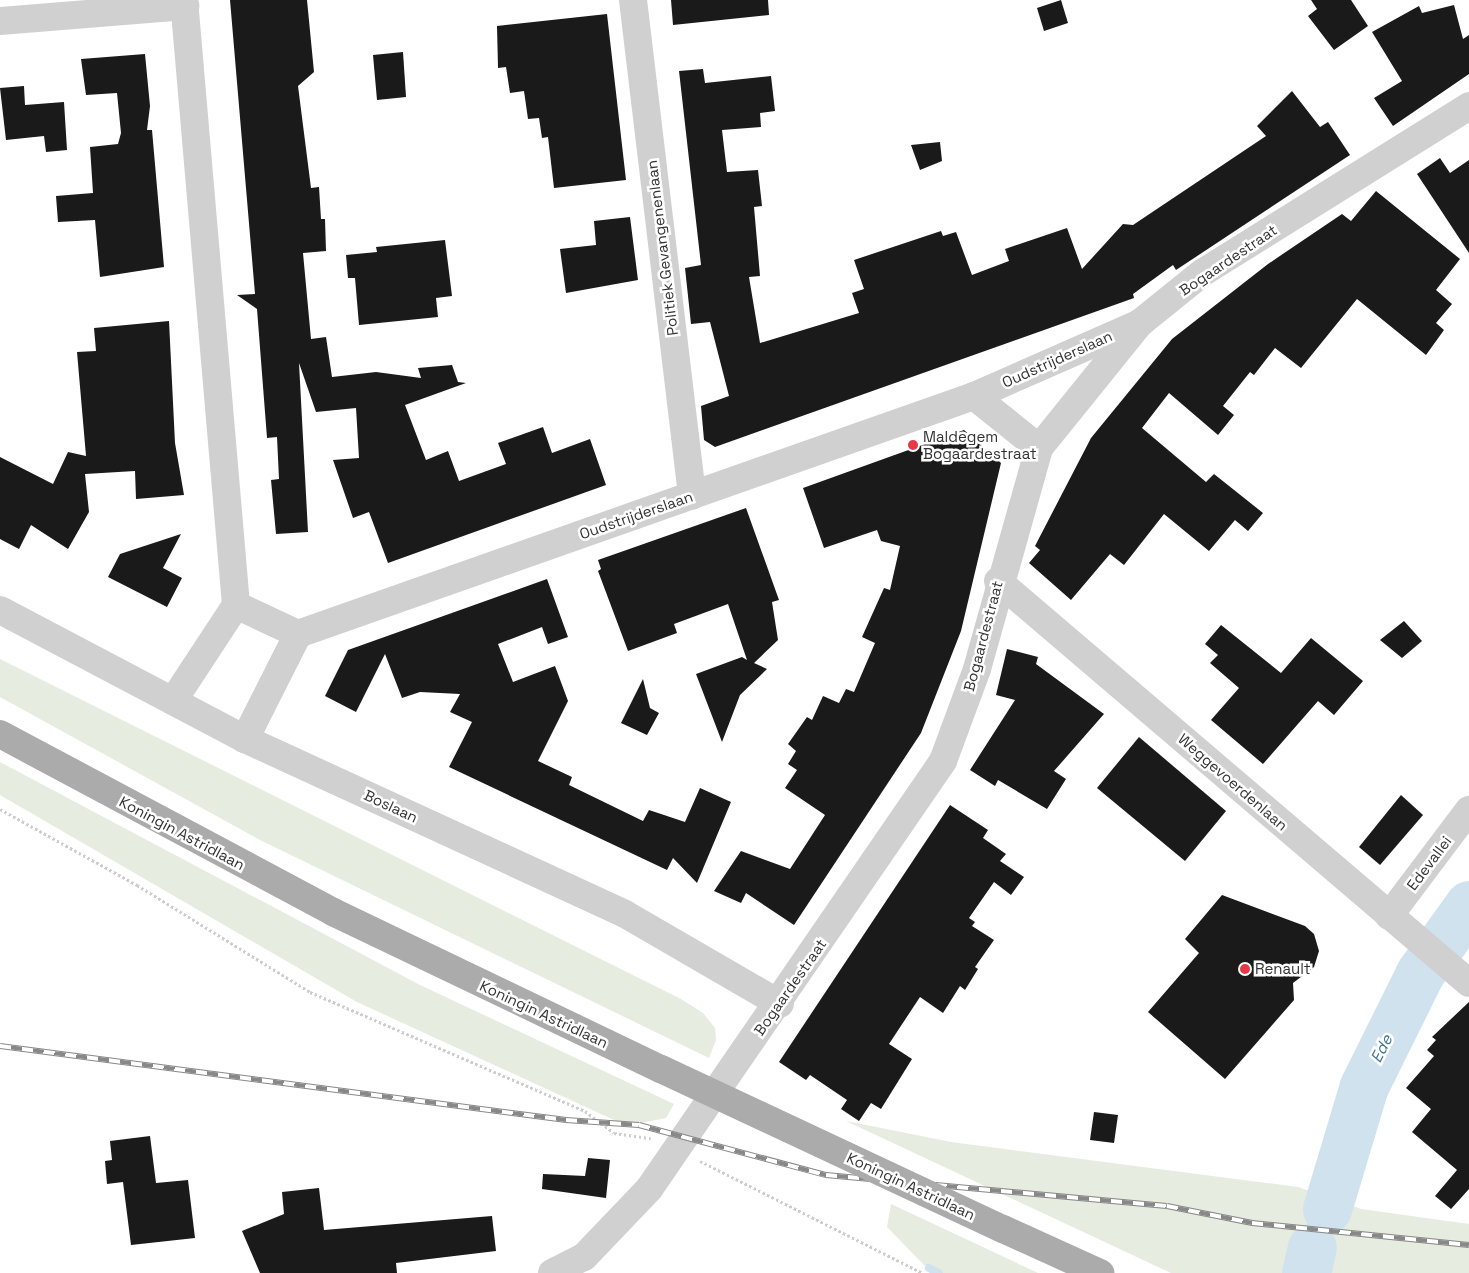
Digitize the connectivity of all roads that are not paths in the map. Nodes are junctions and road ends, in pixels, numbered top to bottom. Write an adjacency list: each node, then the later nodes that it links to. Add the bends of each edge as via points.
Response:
1 (633, 0): 8 (street, Politiek Gevangenenlaan)
2 (185, 3): 3 (street); 10 (street)
3 (0, 21)
4 (1469, 106): 5 (street, Bogaardestraat, via 1202,273)
5 (1140, 323): 6 (street, Oudstrijderslaan); 7 (street, Bogaardestraat)
6 (974, 396): 7 (street); 8 (street, Oudstrijderslaan)
7 (1039, 448): 9 (street, Bogaardestraat)
8 (692, 495): 12 (street, Oudstrijderslaan)
9 (998, 581): 17 (street, Weggevoerdenlaan); 19 (street, Bogaardestraat, via 977,669 943,761)
10 (236, 605): 12 (street); 13 (street)
11 (0, 610): 13 (street, Boslaan)
12 (298, 634): 15 (street)
13 (173, 701): 15 (street, Boslaan)
14 (0, 734): 21 (main road, Koningin Astridlaan, bridge, via 333,912)
15 (245, 739): 19 (street, Boslaan, via 624,914)
16 (1469, 810): 17 (street, Edevallei)
17 (1389, 916): 18 (street, Weggevoerdenlaan)
18 (1465, 979)
19 (780, 1004): 20 (street, Bogaardestraat, via 618,1225 584,1257)
20 (552, 1273)
21 (1100, 1273)

